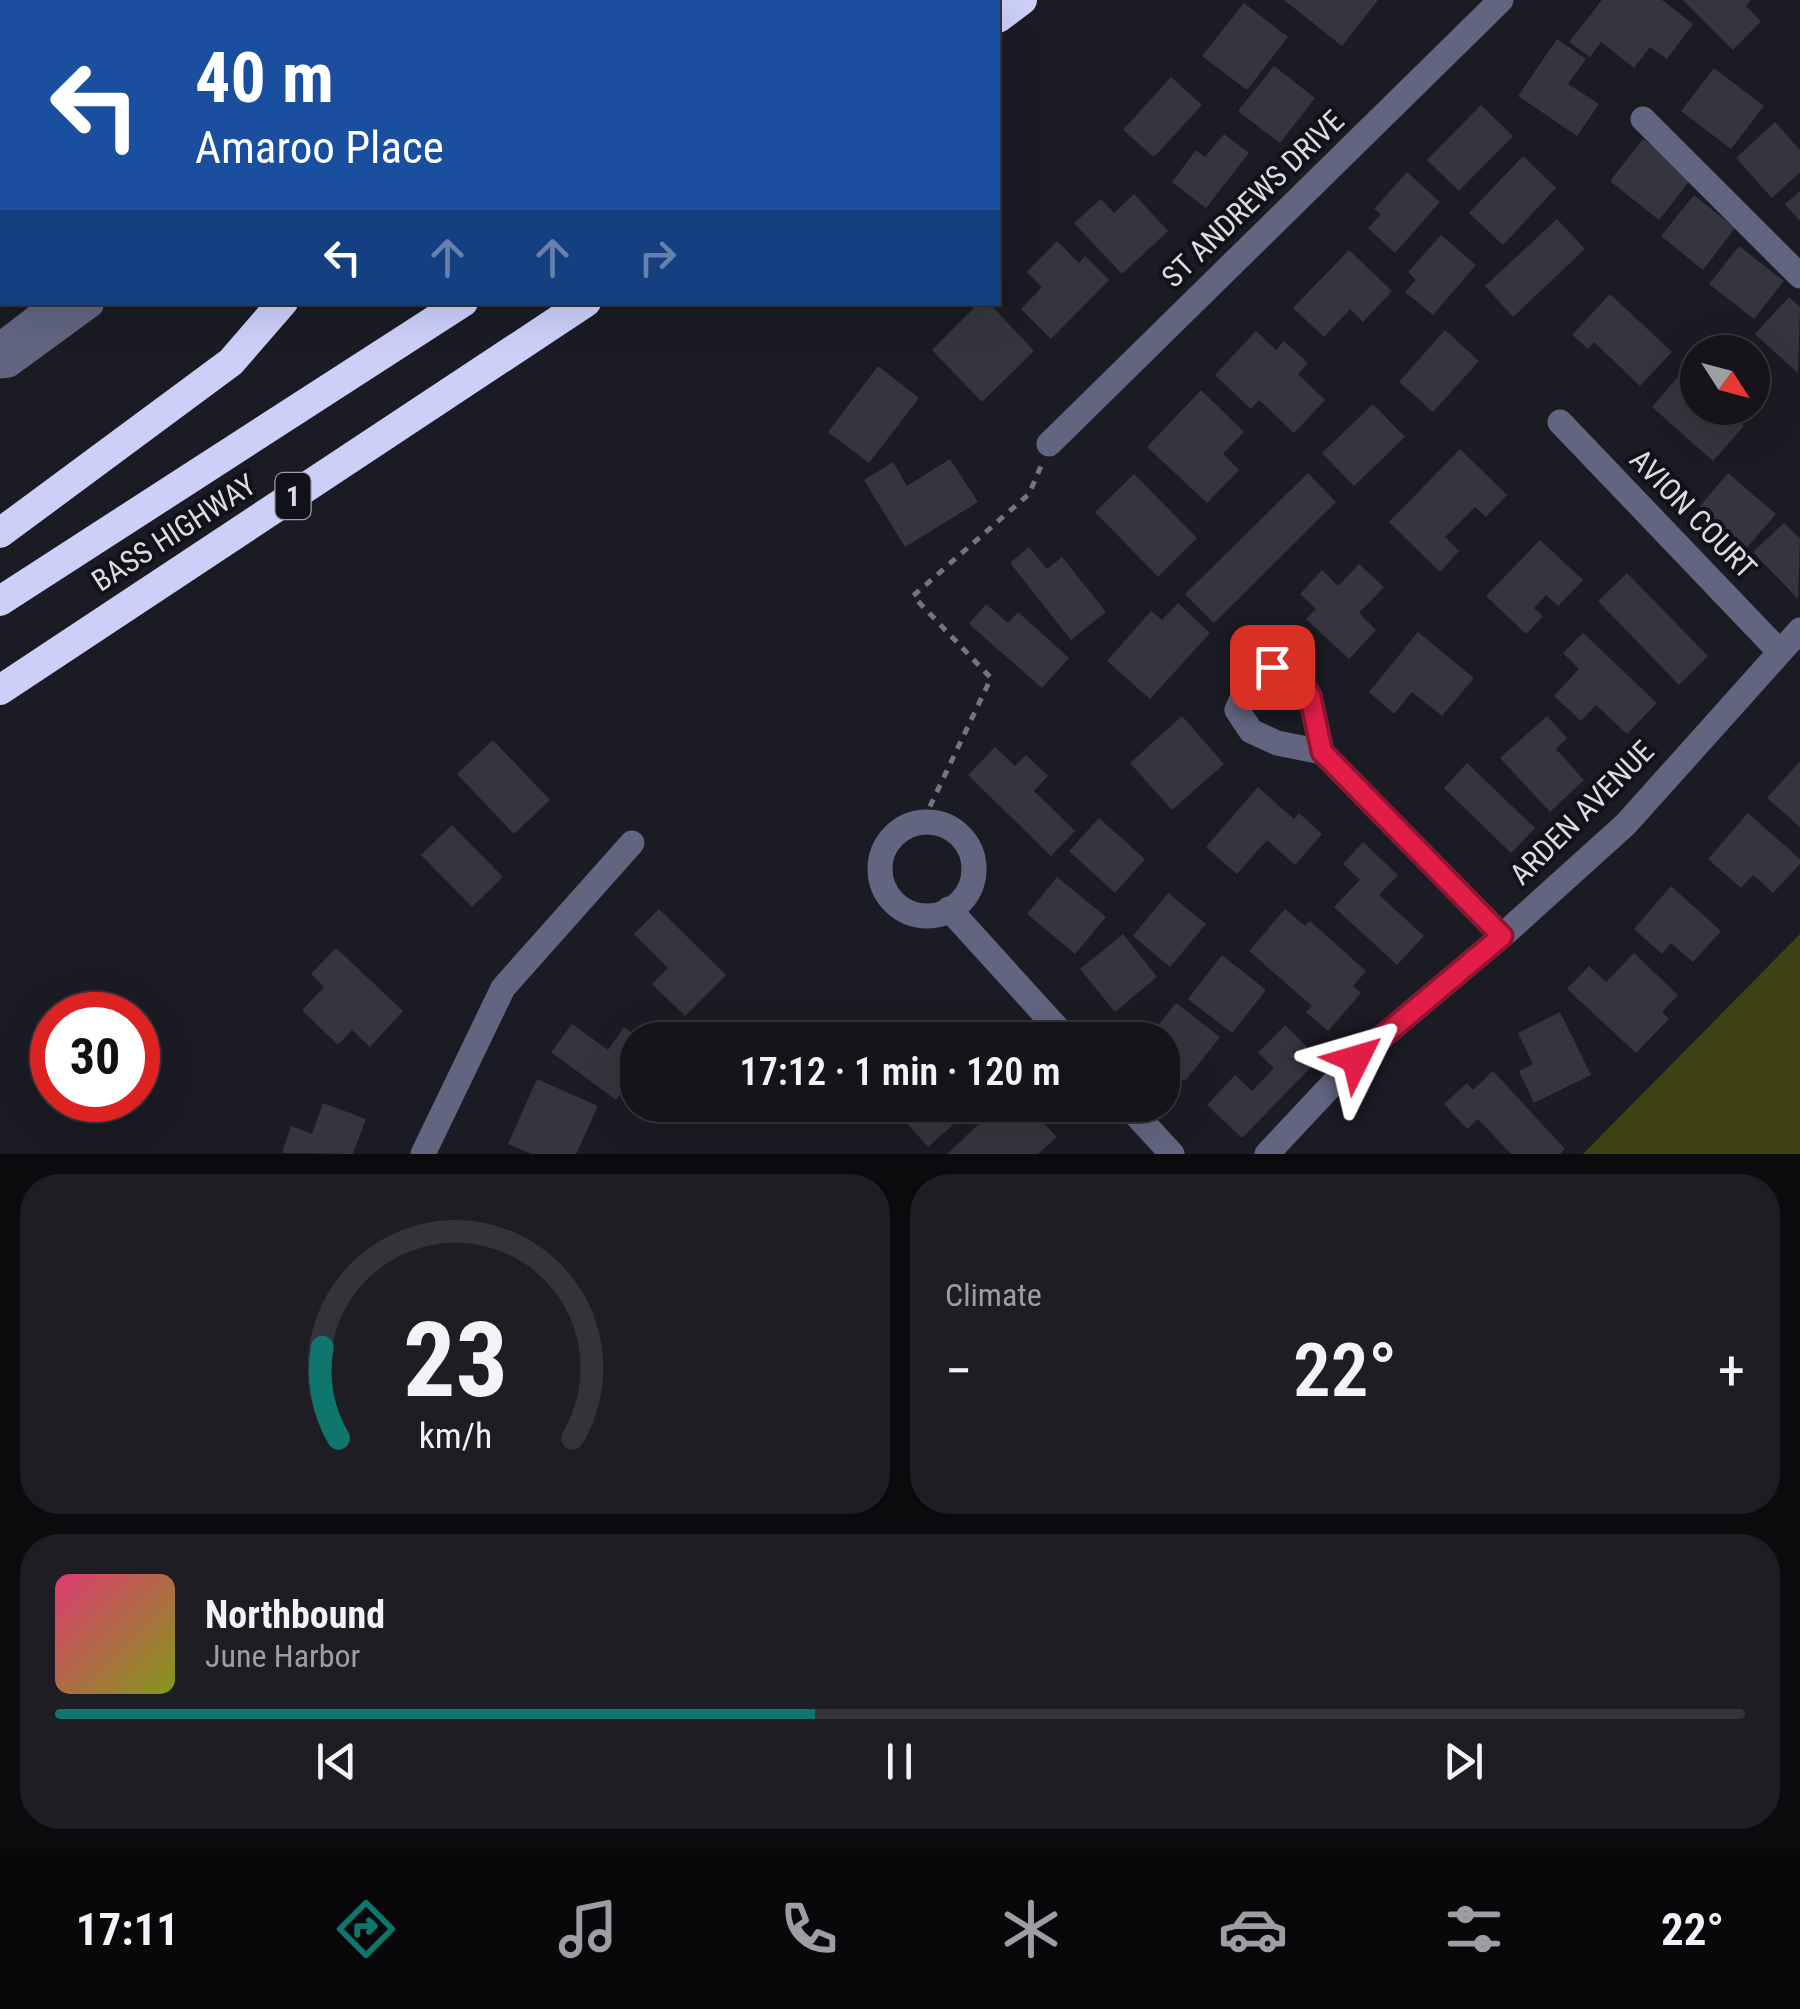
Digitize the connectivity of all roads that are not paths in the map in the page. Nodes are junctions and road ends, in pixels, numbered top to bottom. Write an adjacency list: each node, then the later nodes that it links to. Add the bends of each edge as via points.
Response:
1 (1022, 0): 3 (highway)
2 (1501, 0): 14 (street, ST ANDREWS DRIVE)
3 (1000, 16)
4 (1643, 120): 5 (street)
5 (1800, 276)
6 (52, 305): 11 (street)
7 (91, 305): 12 (street)
8 (280, 305): 15 (highway, via 232,362)
9 (458, 305): 16 (highway, BASS HIGHWAY / 1)
10 (581, 305): 19 (highway, BASS HIGHWAY / 1)
11 (0, 345)
12 (0, 366)
13 (1560, 422): 18 (street, AVION COURT)
14 (1050, 444)
15 (0, 533)
16 (0, 601)
17 (1800, 630): 18 (street, ARDEN AVENUE)
18 (1779, 651): 23 (street, ARDEN AVENUE, via 1626,824)
19 (0, 690)
20 (1322, 752): 23 (street)
21 (632, 844): 26 (street, via 503,988)
22 (949, 910): 22 (street, via 972,882 971,852 952,828 938,822 908,825 895,833 880,860 885,891 908,912); 24 (street)
23 (1502, 936): 28 (street, ARDEN AVENUE, via 1356,1059)
24 (1052, 1022)
25 (1143, 1122): 27 (street)
26 (424, 1154)
27 (1172, 1154)
28 (1267, 1154)

